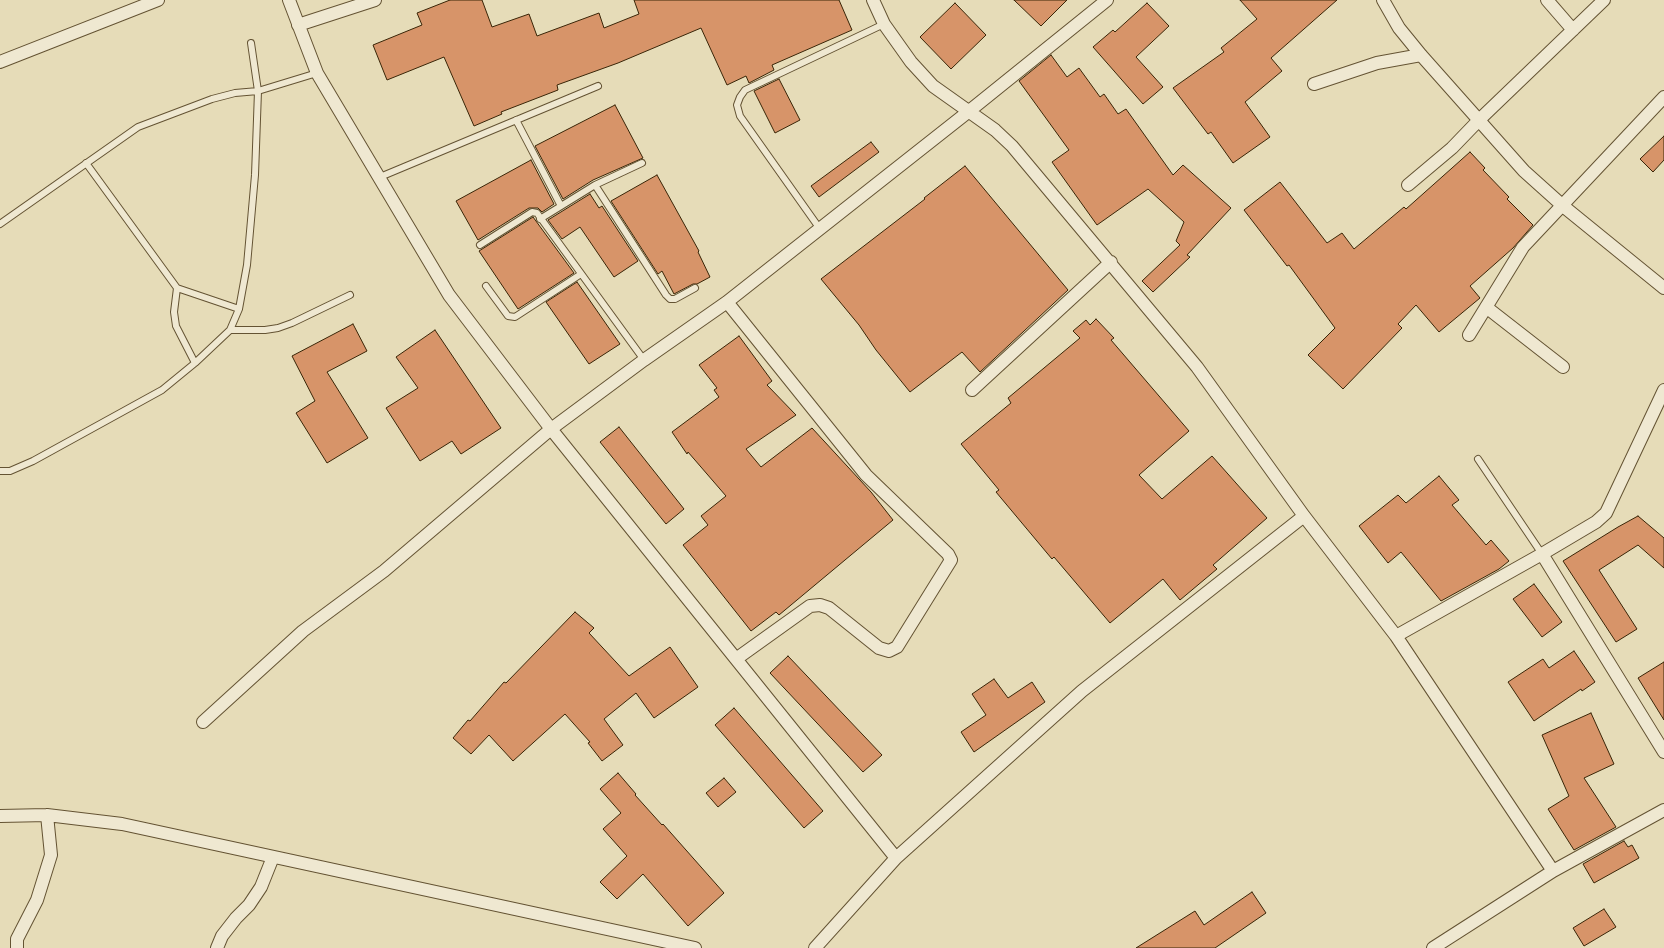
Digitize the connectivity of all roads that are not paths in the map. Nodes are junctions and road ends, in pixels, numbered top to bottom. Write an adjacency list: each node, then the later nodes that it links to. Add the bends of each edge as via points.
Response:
1 (158, 0): 14 (street)
2 (289, 0): 10 (street)
3 (375, 0): 10 (street)
4 (872, 0): 9 (street)
5 (1107, 0): 20 (street)
6 (1383, 0): 13 (street, via 1399,28)
7 (1547, 0): 11 (street)
8 (1604, 0): 11 (street)
9 (884, 24): 20 (street, via 933,86); 32 (lane, via 746,90 737,104 740,116)
10 (298, 25): 15 (street)
11 (1573, 30): 22 (street)
12 (251, 43): 18 (lane)
13 (1421, 55): 16 (street, via 1377,63); 22 (street)
14 (0, 62)
15 (317, 73): 18 (lane); 25 (street)
16 (1314, 84)
17 (598, 86): 21 (lane)
18 (258, 91): 23 (lane, via 212,98 138,127); 43 (lane, via 255,184)
19 (1664, 97): 29 (street)
20 (968, 112): 32 (street); 34 (street, via 996,130 1012,146)
21 (516, 120): 25 (lane); 28 (lane)
22 (1479, 120): 27 (street); 29 (street, via 1524,171)
23 (86, 163): 31 (lane); 38 (lane)
24 (642, 163): 26 (lane)
25 (380, 178): 52 (street, via 449,296)
26 (595, 185): 28 (lane); 39 (lane, via 666,296 675,299)
27 (1408, 185)
28 (561, 206): 30 (lane)
29 (1563, 206): 36 (street); 42 (street, via 1523,247)
30 (540, 219): 33 (lane, via 532,212); 35 (lane)
31 (0, 224)
32 (820, 229): 41 (street)
33 (480, 245)
34 (1110, 262): 49 (street); 55 (street, via 1197,367)
35 (581, 274): 37 (lane, via 515,317 508,316); 46 (lane)
36 (1662, 282)
37 (486, 286)
38 (177, 288): 43 (lane); 47 (lane, via 176,326)
39 (695, 288)
40 (350, 295): 44 (lane, via 292,324 265,330)
41 (727, 302): 46 (street); 58 (street, via 866,474 948,554 950,560 897,647 889,651 879,648 829,608 820,605 810,606)
42 (1486, 307): 45 (street); 48 (street)
43 (239, 309): 44 (lane)
44 (230, 330): 47 (lane)
45 (1469, 335)
46 (644, 360): 52 (street)
47 (195, 363): 54 (lane, via 162,390 34,461 10,471)
48 (1563, 367)
49 (972, 390)
50 (1664, 390): 51 (street)
51 (1661, 405): 56 (street, via 1606,513)
52 (551, 429): 58 (street); 59 (street, via 384,571 303,631)
53 (1478, 458): 56 (lane)
54 (0, 471)
55 (1304, 516): 57 (street); 65 (street, via 1082,691)
56 (1542, 554): 57 (street); 60 (street)
57 (1396, 636): 66 (street)
58 (736, 659): 65 (street)
59 (203, 722)
60 (1664, 752)
61 (1664, 810): 66 (street)
62 (47, 815): 63 (street); 64 (street, via 122,824); 67 (street, via 51,855 38,900 17,939)
63 (0, 816)
64 (273, 857): 68 (street, via 261,887 222,936); 69 (street)
65 (896, 858): 70 (street)
66 (1553, 871): 71 (street)
67 (17, 948)
68 (217, 948)
69 (695, 948)
70 (815, 948)
71 (1433, 948)

